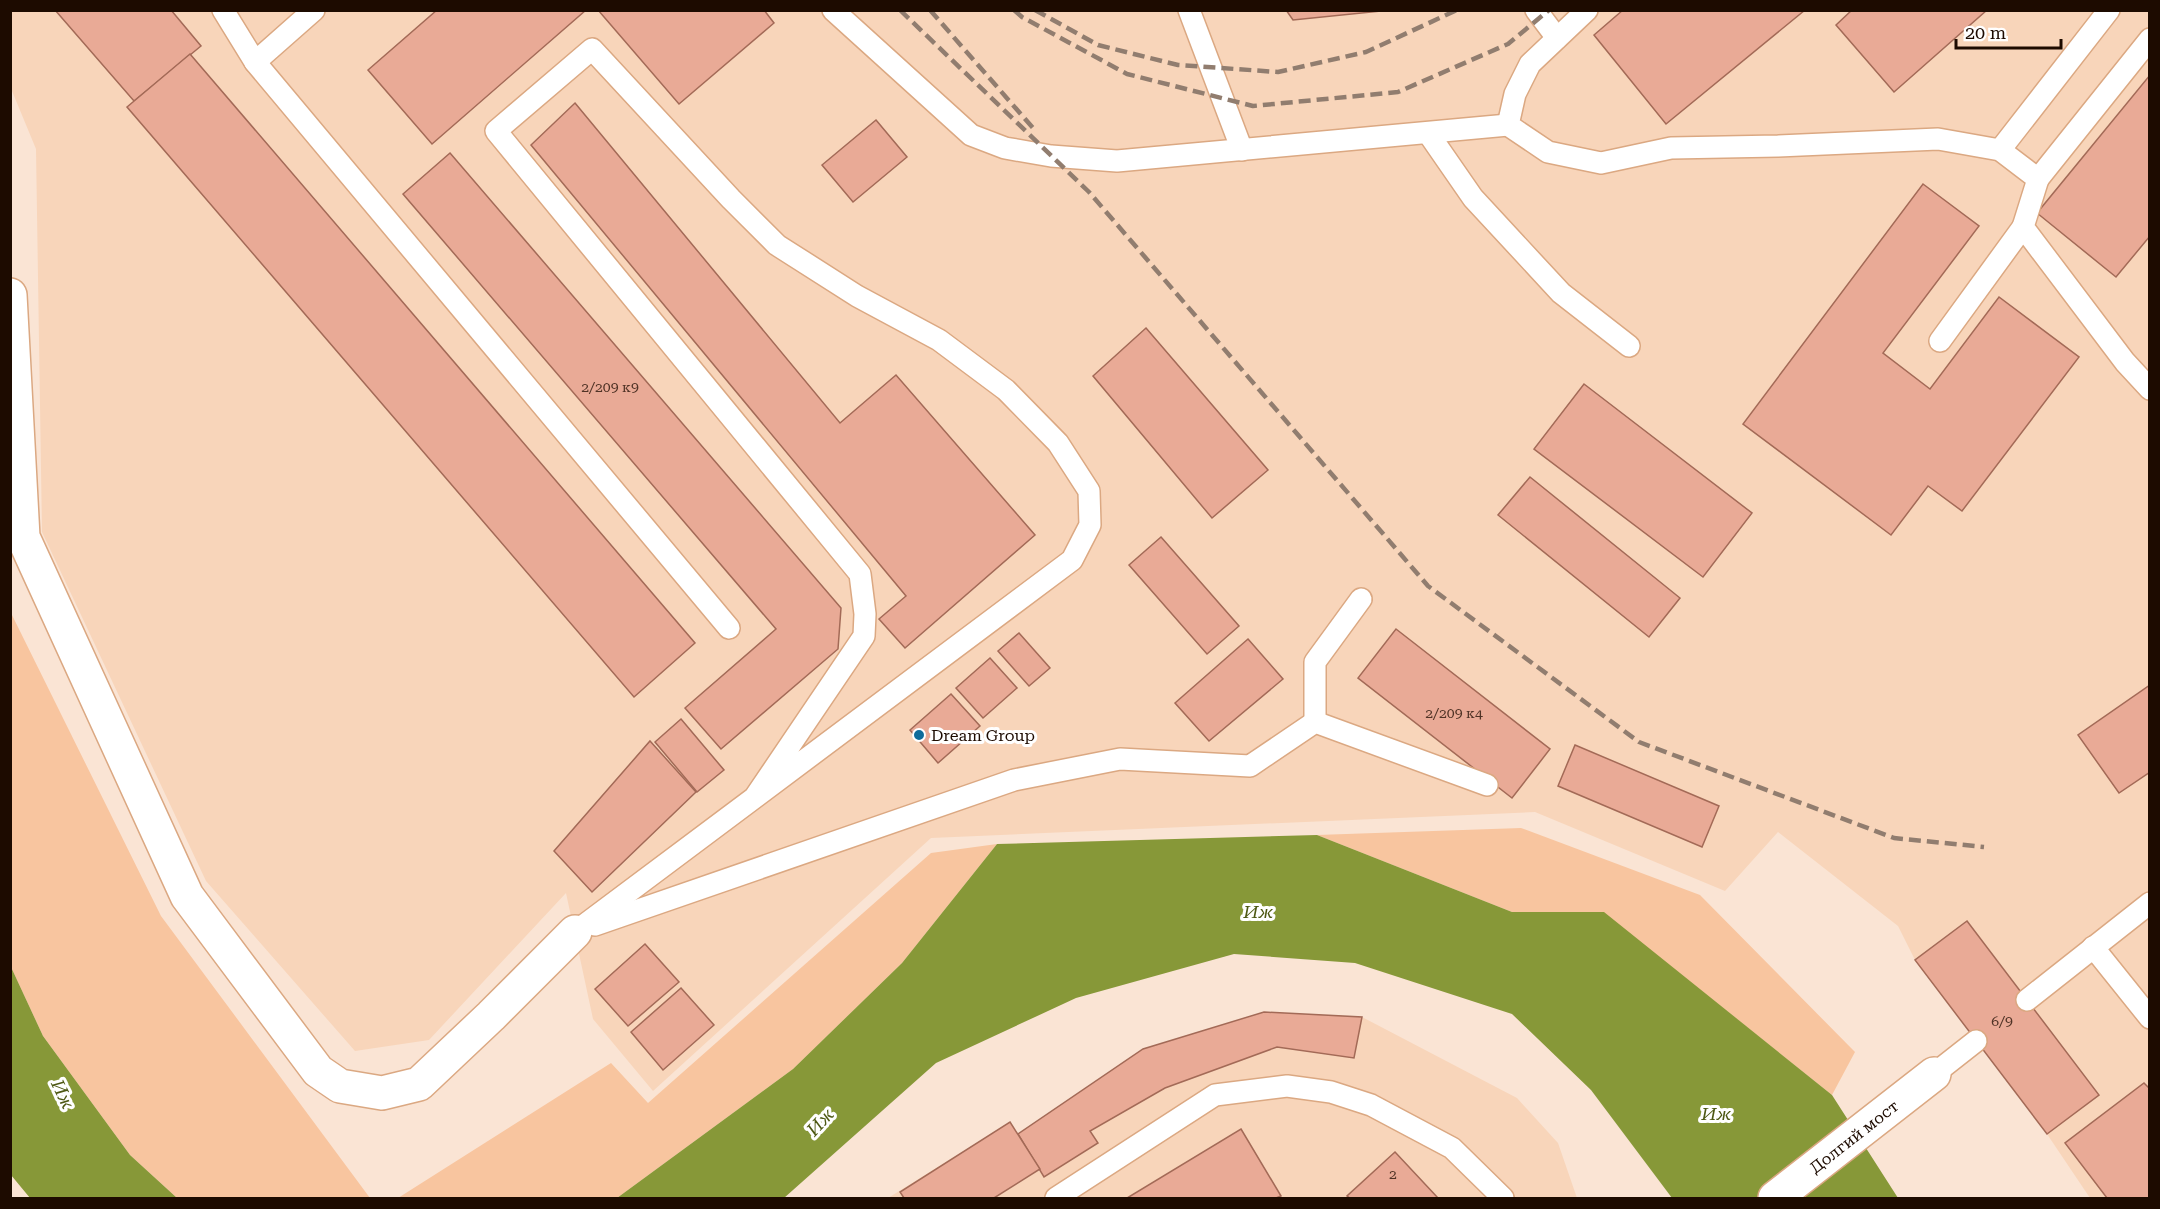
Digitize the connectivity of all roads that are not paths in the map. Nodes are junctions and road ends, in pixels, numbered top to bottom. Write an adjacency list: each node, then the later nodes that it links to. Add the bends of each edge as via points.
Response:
1 (223, 10): 10 (lane)
2 (314, 10): 10 (lane)
3 (832, 10): 13 (lane, via 971,135 1005,148 1117,161)
4 (1189, 10): 13 (lane)
5 (1536, 10): 8 (lane)
6 (1587, 10): 8 (lane)
7 (2109, 10): 14 (lane)
8 (1557, 38): 11 (lane, via 1530,64 1515,94)
9 (2150, 39): 15 (lane)
10 (255, 62): 22 (lane)
11 (1508, 125): 12 (lane); 14 (lane, via 1548,152 1601,163 1671,148 1938,140)
12 (1428, 133): 13 (lane); 19 (lane, via 1473,198 1561,293)
13 (1242, 150)
14 (2000, 150): 15 (lane)
15 (2038, 179): 16 (lane)
16 (2023, 227): 18 (lane); 20 (lane, via 2125,362)
17 (10, 294): 27 (street, via 23,537 187,896 318,1071 340,1086 382,1093 419,1084)
18 (1940, 341)
19 (1629, 346)
20 (2150, 389)
21 (1361, 600): 23 (lane, via 1315,662)
22 (729, 628)
23 (1315, 722): 24 (lane); 27 (lane, via 1250,766 1120,759 1014,780)
24 (1487, 785)
25 (755, 797): 25 (lane, via 864,636 860,574 496,131 592,49 777,245 857,296 939,340 1006,390 1059,443 1089,491 1090,525 1072,560); 27 (lane)
26 (2150, 903): 28 (lane)
27 (575, 932)
28 (2093, 947): 29 (lane); 30 (lane)
29 (2027, 1000)
30 (2150, 1018)
31 (1976, 1041): 32 (lane)
32 (1934, 1074): 35 (street, Долгий мост)
33 (1056, 1198): 34 (lane, via 1215,1095 1287,1086 1331,1092 1371,1105 1452,1148)
34 (1503, 1198)
35 (1775, 1198)

